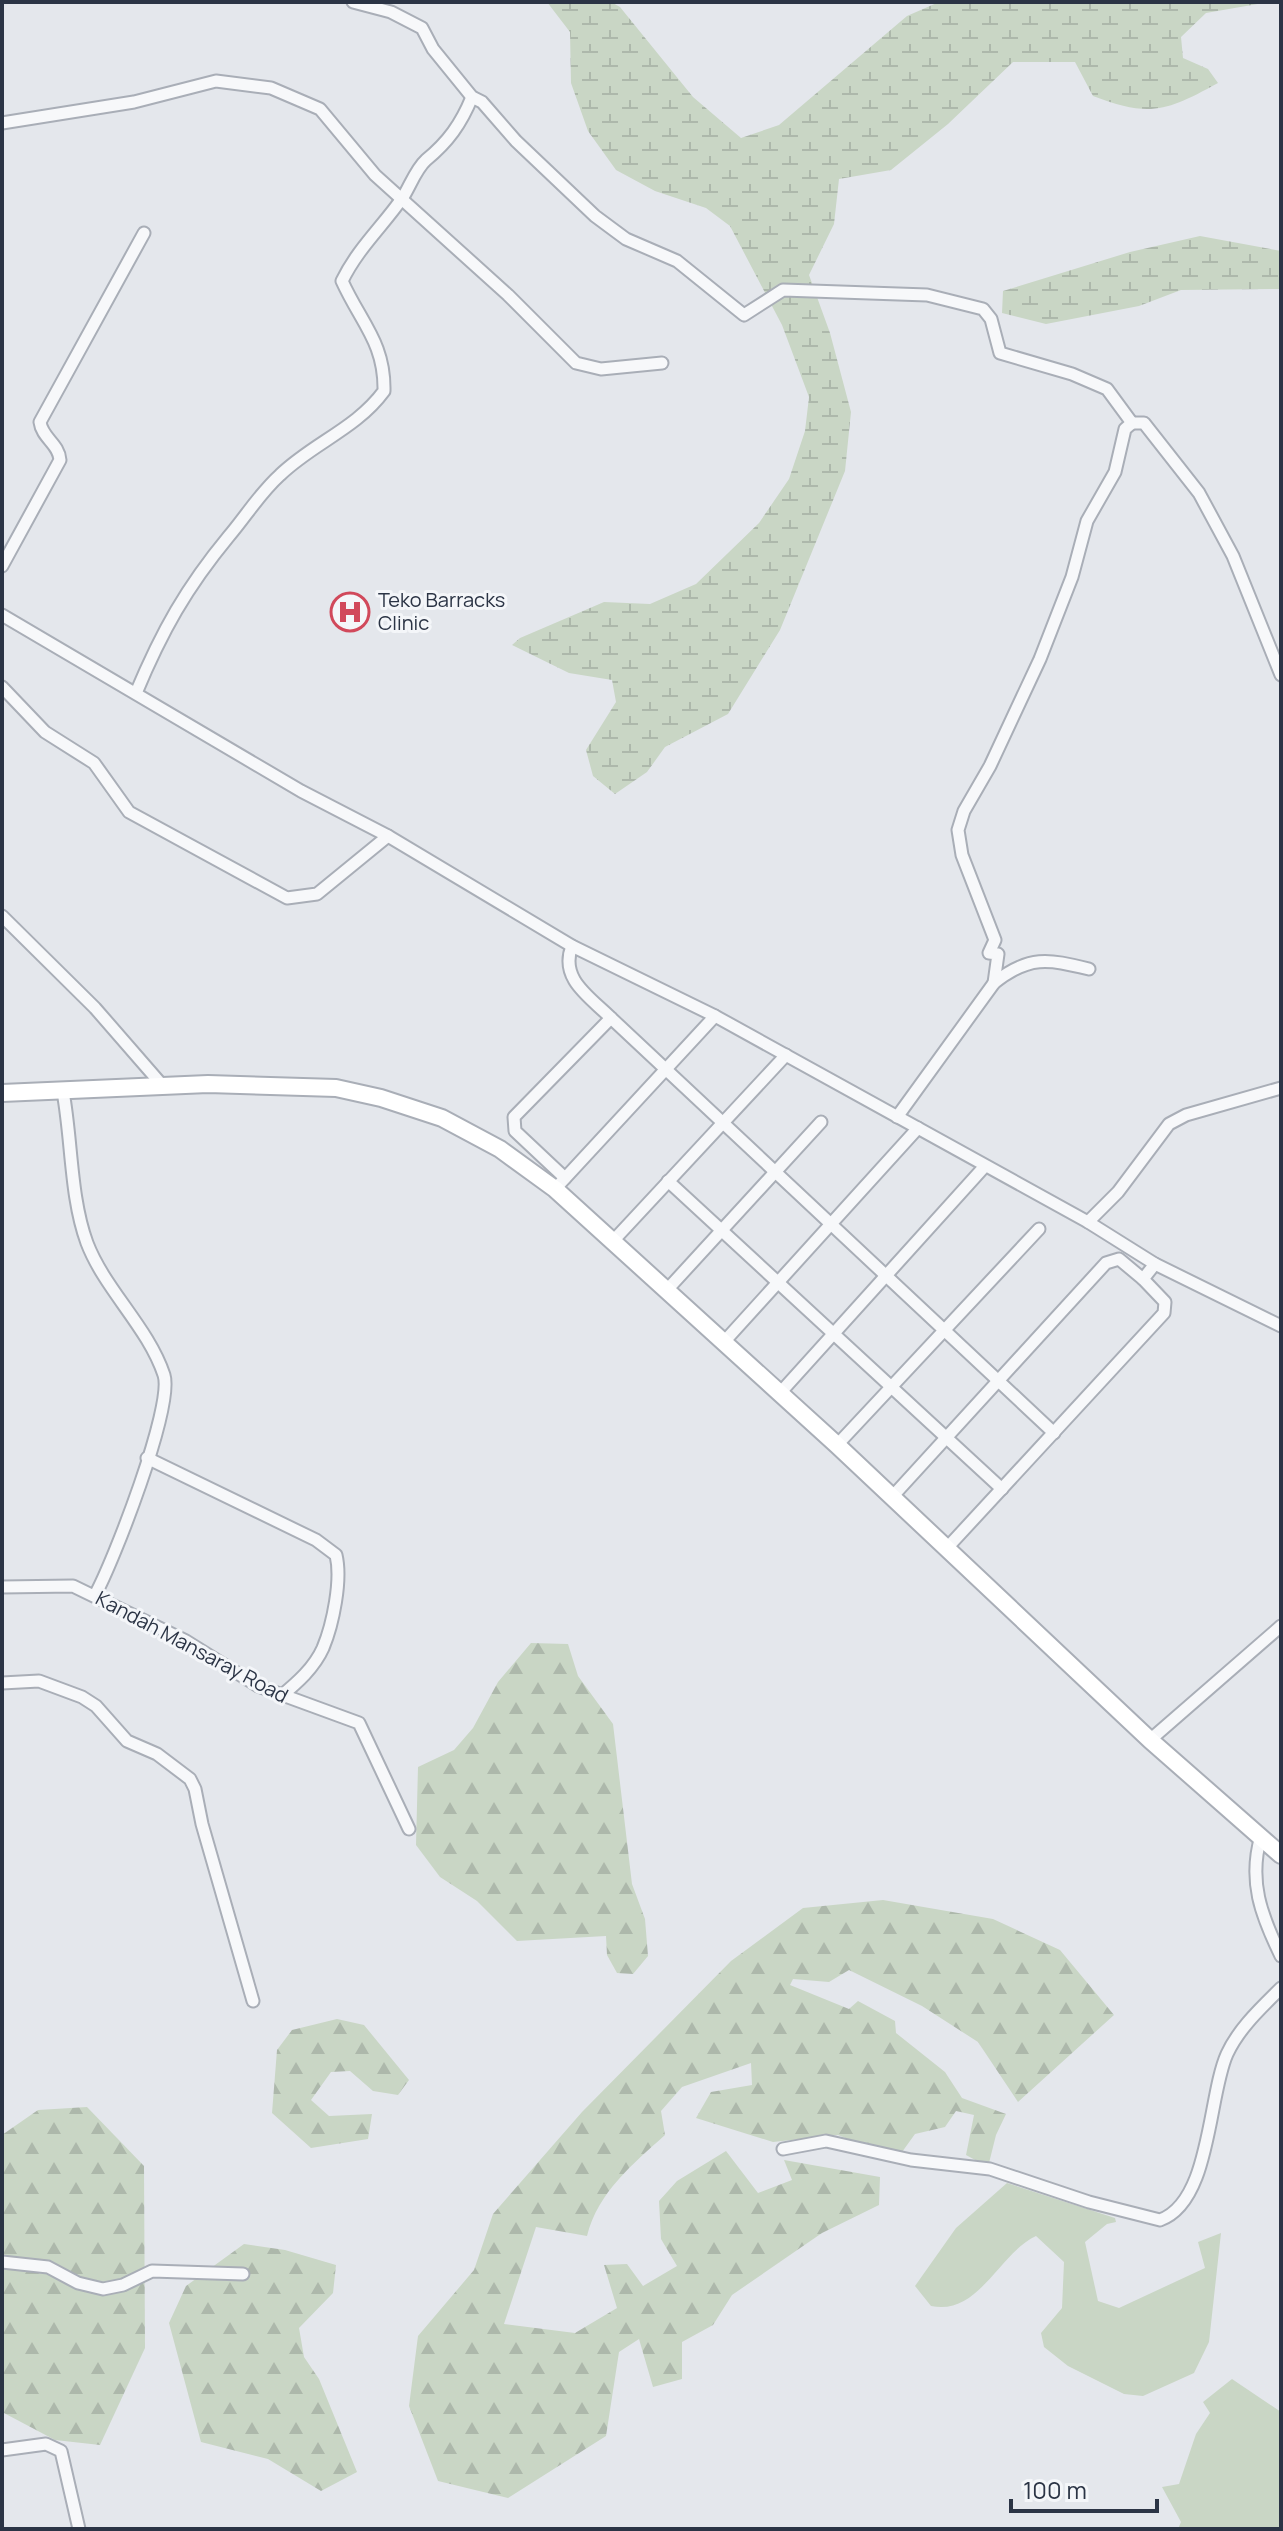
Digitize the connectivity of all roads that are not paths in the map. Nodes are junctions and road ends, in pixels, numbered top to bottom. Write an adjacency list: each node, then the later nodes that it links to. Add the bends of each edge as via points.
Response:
1 (353, 2): 2 (street, via 391,12 422,28)
2 (472, 97): 4 (street, via 454,134 425,161); 7 (street, via 595,216 626,239 677,261 744,315 783,290 927,295 983,309 1000,353 1107,389)
3 (2, 123): 4 (street, via 118,105 216,81 271,88 320,109)
4 (401, 200): 6 (street, via 576,363 601,369); 12 (street, via 356,252 342,281 380,347 384,391 338,436 278,476 208,558 156,645)
5 (144, 233): 8 (street, via 40,422 60,460)
6 (662, 363)
7 (1132, 423): 10 (street, via 1144,423 1199,493 1233,556); 17 (street, via 1125,429 1115,472 1087,521 1072,577 1034,673 958,830 962,855 995,940 989,953 998,954)
8 (2, 566)
9 (2, 615): 12 (street)
10 (1281, 675)
11 (2, 687): 13 (street, via 45,732 94,763 129,812 287,898 317,894)
12 (136, 693): 13 (street)
13 (388, 836): 15 (street)
14 (2, 916): 22 (street, via 95,1008)
15 (572, 946): 18 (street); 19 (street, via 567,960 572,979)
16 (1089, 969): 17 (street, via 1050,959 1010,970)
17 (994, 983): 26 (street)
18 (715, 1016): 20 (street); 21 (street)
19 (611, 1018): 21 (street); 33 (street, via 514,1117 515,1131)
20 (786, 1055): 26 (street); 28 (street)
21 (664, 1070): 28 (street); 33 (street)
22 (162, 1085): 24 (main road); 33 (main road, via 336,1088 381,1098 454,1124)
23 (1281, 1088): 34 (street, via 1169,1124 1118,1192)
24 (63, 1092): 25 (main road); 54 (street, via 88,1245 165,1379)
25 (2, 1093)
26 (897, 1117): 29 (street)
27 (821, 1122): 31 (street)
28 (721, 1123): 31 (street); 32 (street)
29 (918, 1128): 30 (street); 35 (street)
30 (985, 1166): 34 (street); 40 (street)
31 (775, 1173): 35 (street); 37 (street)
32 (668, 1181): 37 (street); 38 (street)
33 (560, 1183): 38 (main road)
34 (1088, 1222): 39 (street)
35 (831, 1225): 40 (street); 42 (street)
36 (1039, 1229): 45 (street)
37 (721, 1231): 42 (street); 43 (street)
38 (613, 1241): 43 (main road)
39 (1155, 1264): 41 (street); 44 (street)
40 (889, 1275): 45 (street); 46 (street)
41 (1143, 1279): 48 (street, via 1119,1259 1106,1263); 51 (street, via 1165,1302 1164,1313)
42 (778, 1283): 46 (street); 47 (street)
43 (666, 1291): 47 (main road)
44 (1281, 1326)
45 (944, 1327): 48 (street); 49 (street)
46 (835, 1334): 49 (street); 50 (street)
47 (723, 1343): 50 (main road)
48 (999, 1380): 51 (street); 52 (street)
49 (891, 1387): 52 (street); 53 (street)
50 (780, 1393): 53 (main road)
51 (1054, 1433): 55 (street)
52 (945, 1440): 55 (street); 56 (street)
53 (837, 1445): 56 (main road)
54 (147, 1458): 59 (street, via 119,1545); 62 (street, via 316,1540 336,1555 336,1587 323,1648)
55 (1002, 1489): 57 (street)
56 (892, 1497): 57 (main road)
57 (947, 1548): 63 (main road)
58 (2, 1587): 59 (street, Kandah Mansaray Road, via 52,1584)
59 (95, 1595): 62 (street, Kandah Mansaray Road)
60 (1281, 1626): 63 (street)
61 (2, 1683): 69 (street, via 39,1681 82,1697 127,1741 157,1754 190,1779)
62 (281, 1696): 64 (street, Kandah Mansaray Road, via 359,1723)
63 (1150, 1740): 65 (main road)
64 (409, 1829)
65 (1261, 1836): 66 (main road); 67 (street, via 1256,1898)
66 (1281, 1855)
67 (1281, 1956)
68 (1281, 1988): 70 (street, via 1225,2058 1196,2174 1179,2208 1160,2220 990,2169 911,2160 826,2141)
69 (253, 2001)
70 (783, 2149)
71 (2, 2262): 72 (street, via 48,2267 103,2289 152,2271)
72 (243, 2274)
73 (2, 2450): 74 (street, via 46,2444 61,2451)
74 (79, 2529)

